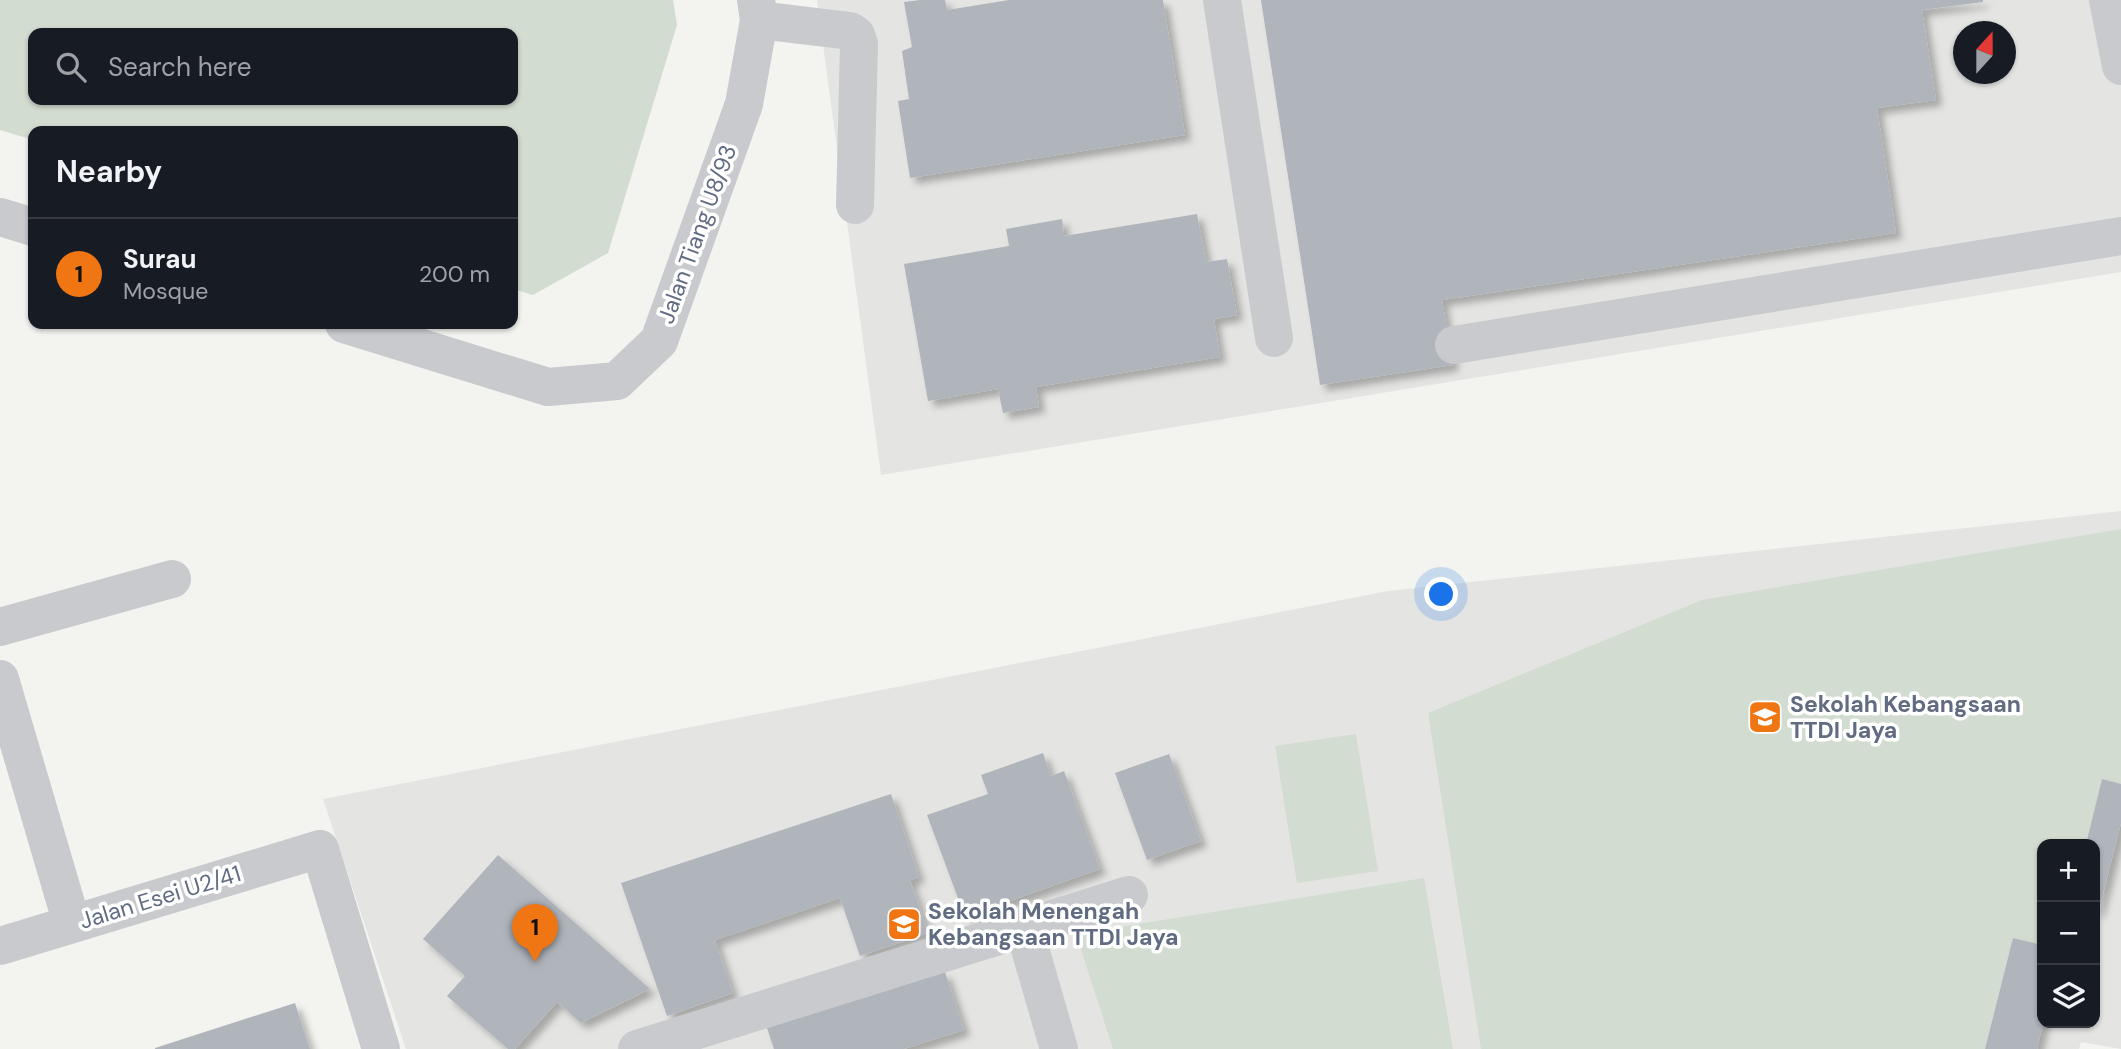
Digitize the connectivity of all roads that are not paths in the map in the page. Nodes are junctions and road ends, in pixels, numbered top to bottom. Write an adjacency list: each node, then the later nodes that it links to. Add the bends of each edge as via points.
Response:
1 (1222, 0): 10 (street)
2 (2108, 0): 4 (street)
3 (758, 10): 5 (street, via 856,35); 9 (street, Jalan Tiang U8/93, via 744,104 659,341 617,381 548,387)
4 (2121, 66)
5 (855, 205)
6 (0, 217): 7 (street)
7 (28, 225)
8 (2121, 236): 11 (street)
9 (360, 329)
10 (1275, 338)
11 (1454, 345)
12 (172, 579): 13 (street)
13 (0, 626)
14 (0, 678): 16 (street)
15 (1129, 895): 17 (street)
16 (72, 924): 18 (street, Jalan Esei U2/41); 19 (street, Jalan Esei U2/41, via 320,849)
17 (1024, 928): 20 (street); 21 (street)
18 (0, 946)
19 (381, 1049)
20 (637, 1049)
21 (1059, 1049)

